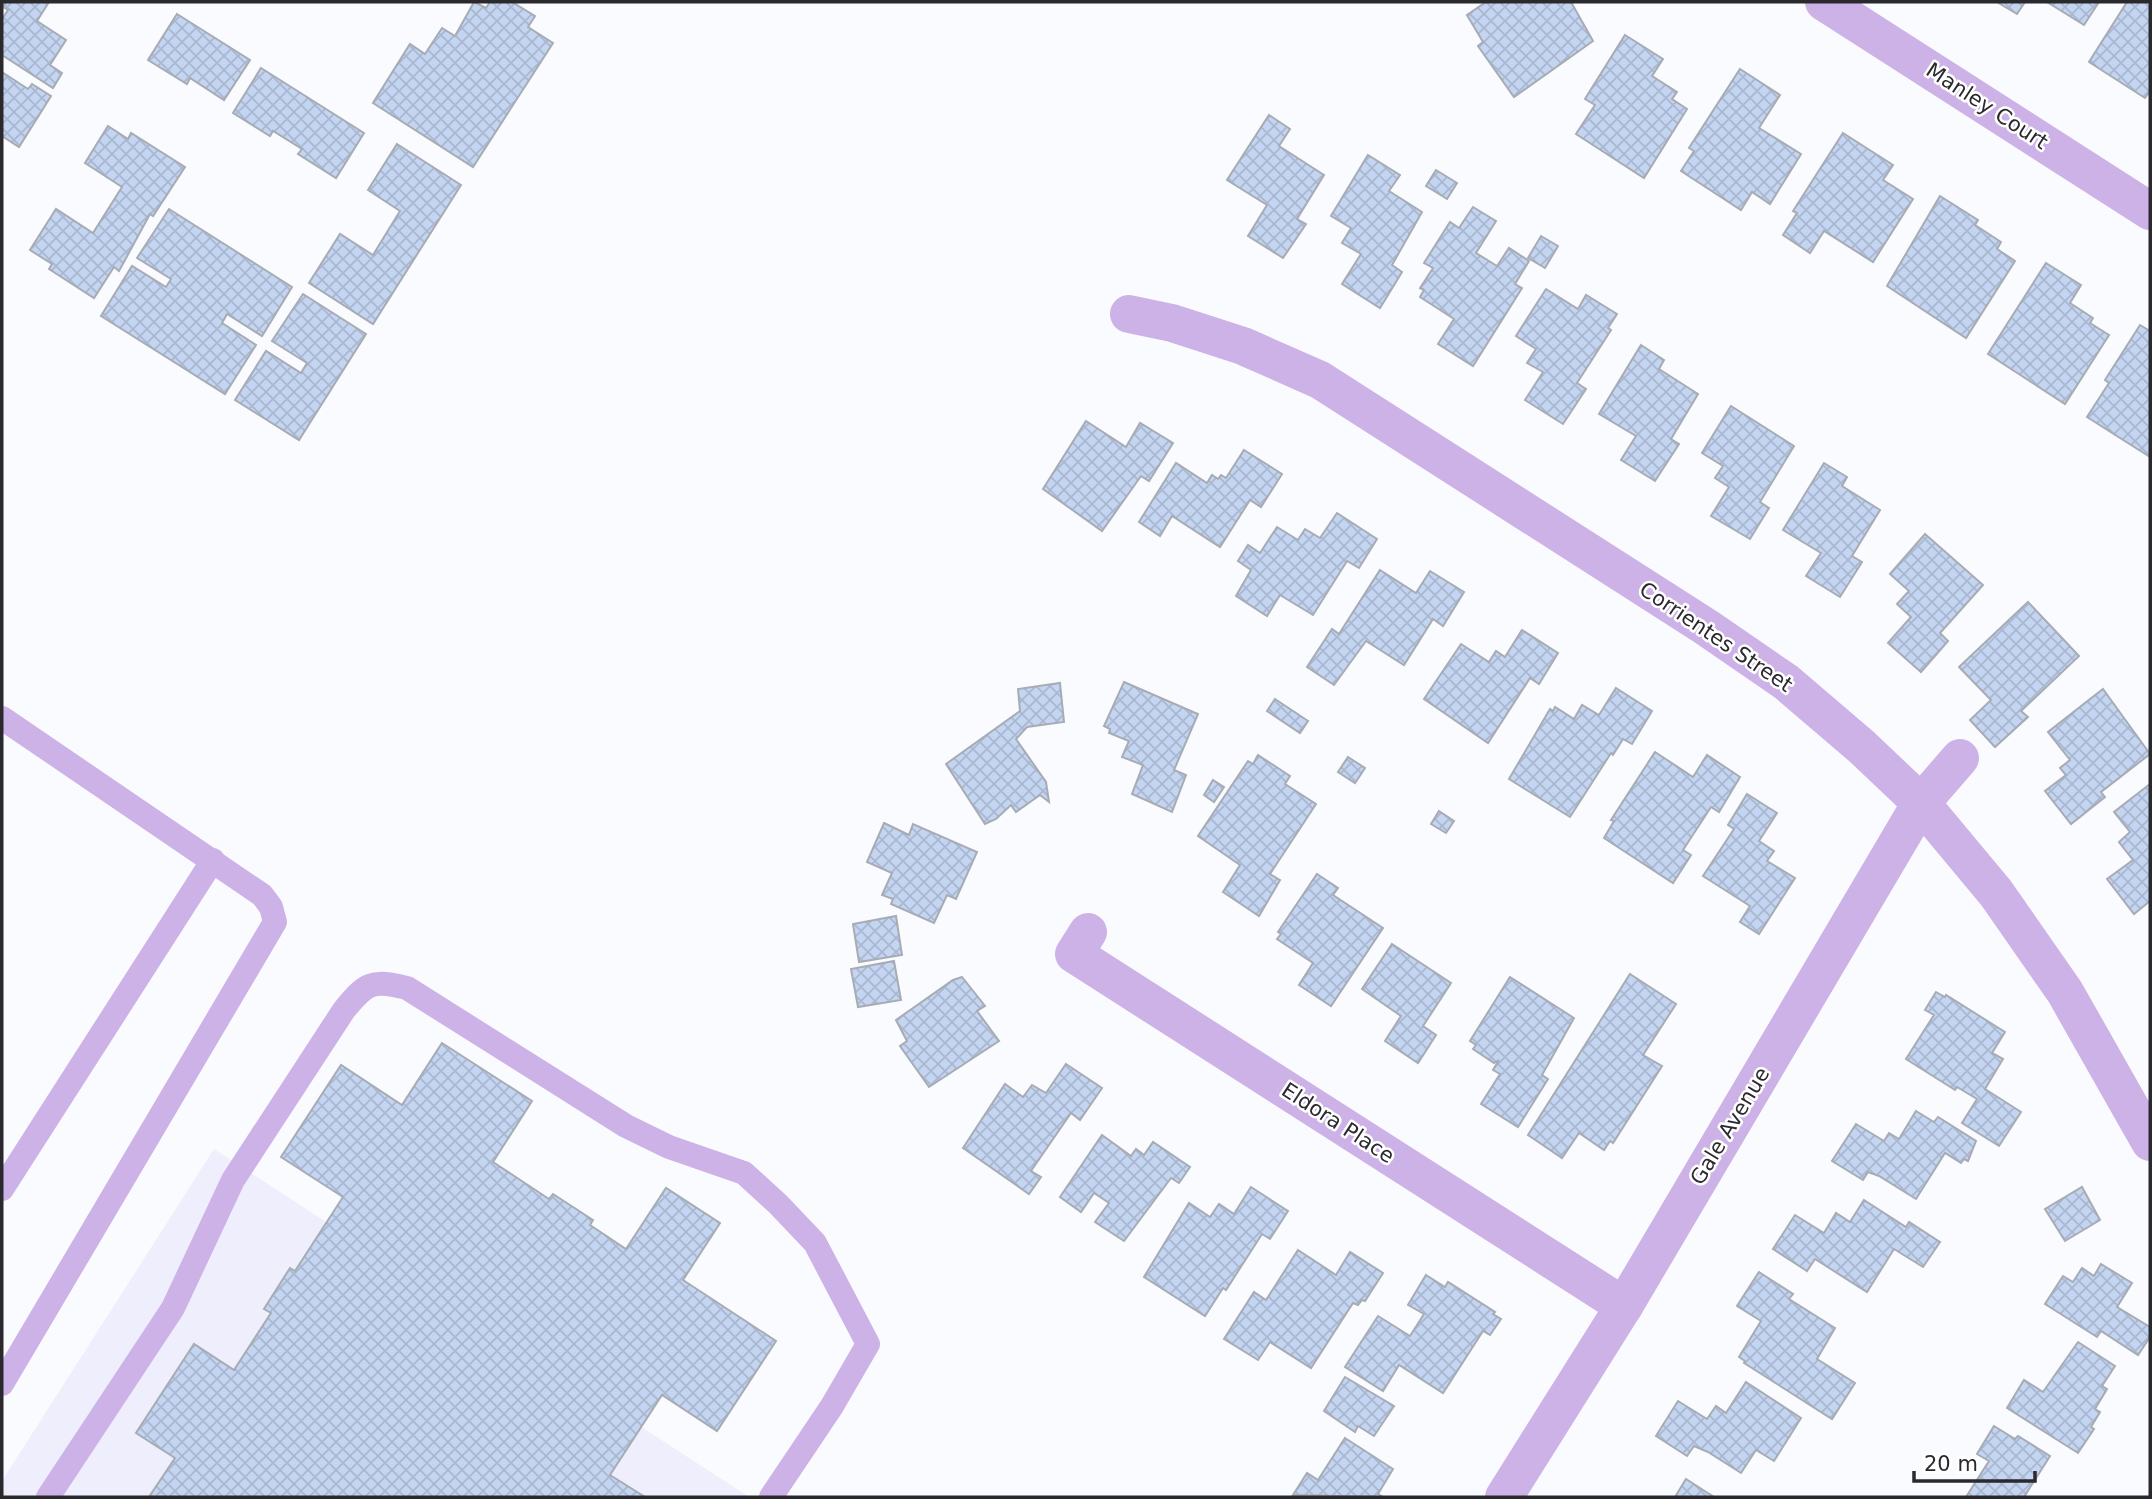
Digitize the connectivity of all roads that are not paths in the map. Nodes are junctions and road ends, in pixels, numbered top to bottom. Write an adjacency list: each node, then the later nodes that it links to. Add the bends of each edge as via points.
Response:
1 (1824, 2): 2 (street, Manley Court)
2 (2150, 211)
3 (1129, 314): 6 (street, Corrientes Street, via 1243,346 1320,380 1786,682)
4 (2, 718): 7 (lane)
5 (1960, 758): 6 (street, Gale Avenue)
6 (1921, 803): 9 (street, Corrientes Street, via 1996,893 2065,992); 11 (street, Gale Avenue)
7 (213, 860): 10 (lane); 12 (lane, via 262,895 275,922)
8 (1088, 932): 11 (street, Eldora Place, via 1074,954)
9 (2150, 1142)
10 (2, 1189)
11 (1624, 1306): 15 (street, Gale Avenue)
12 (2, 1384)
13 (48, 1497): 14 (lane, via 173,1308 233,1180 344,1010 363,987 384,982 407,988 626,1126 669,1147 744,1173 815,1243 868,1344)
14 (771, 1497)
15 (1504, 1497)

